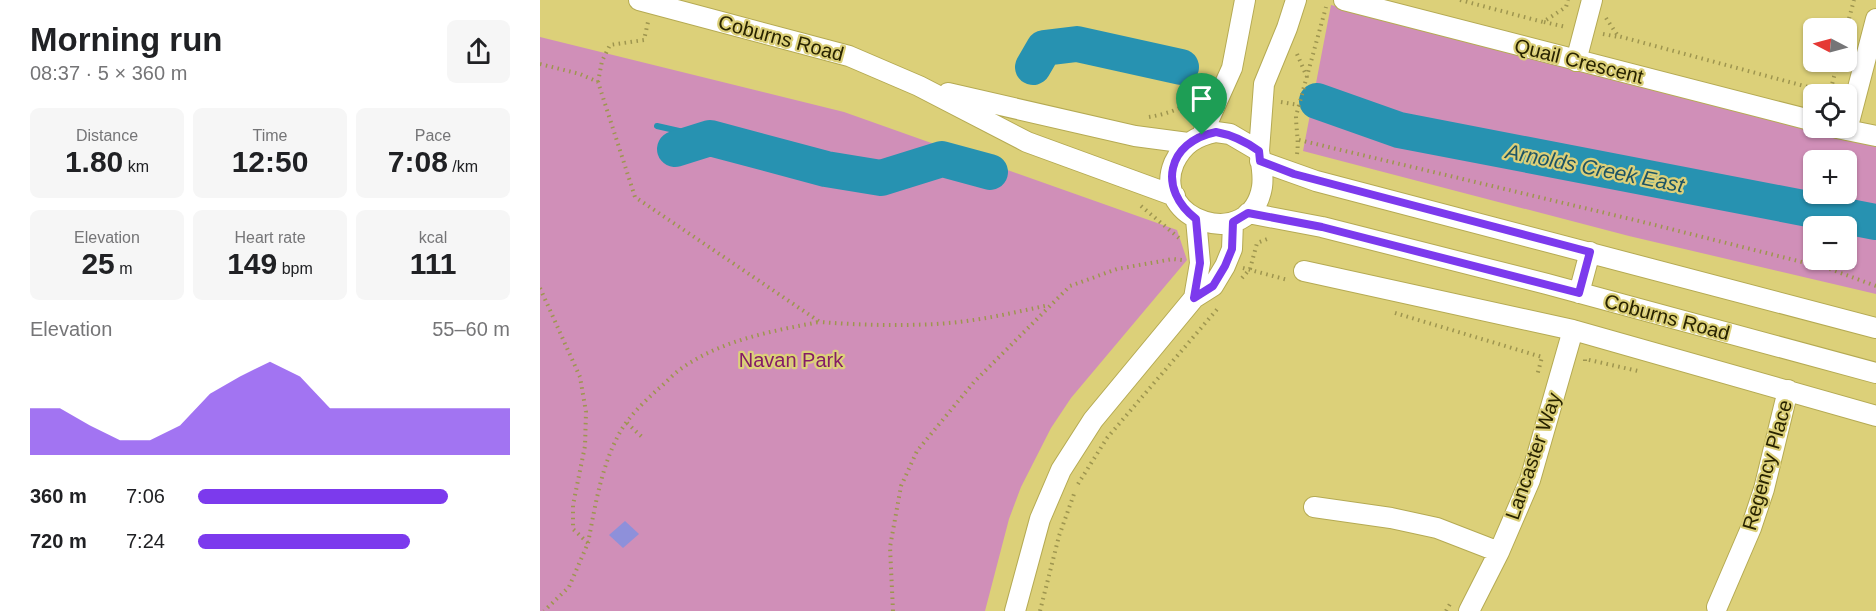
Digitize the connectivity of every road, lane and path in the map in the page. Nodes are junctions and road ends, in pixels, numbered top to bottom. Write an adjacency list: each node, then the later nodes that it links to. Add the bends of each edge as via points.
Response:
1 (1245, 0): 23 (street, via 1232,68)
2 (1296, 0): 24 (street, via 1264,84)
3 (1328, 0): 32 (path, via 1296,116 1299,141 1808,263)
4 (1344, 0): 12 (street, Quail Crescent)
5 (1460, 0): 6 (path, via 1543,22 1566,7)
6 (1568, 0)
7 (1854, 0): 10 (path)
8 (646, 2): 14 (path, via 644,40 610,45); 16 (street, Coburns Road, via 849,56)
9 (1600, 5): 12 (street); 17 (path, via 1618,36)
10 (1849, 18)
11 (1876, 19): 15 (street)
12 (1576, 61): 20 (street, Quail Crescent)
13 (540, 64): 14 (path)
14 (598, 82): 39 (path, via 635,197)
15 (1856, 84)
16 (919, 86): 23 (street, Coburns Road, via 1135,136); 25 (street, Coburns Road, via 1027,142)
17 (1803, 86)
18 (1203, 89): 19 (path, via 1191,102)
19 (1160, 115)
20 (1803, 119)
21 (1857, 132): 22 (street)
22 (1876, 136)
23 (1195, 139): 24 (street, via 1216,132 1230,134); 25 (street, via 1179,154 1173,167 1171,182)
24 (1260, 156): 26 (street, via 1262,189 1257,202); 28 (street, via 1316,181)
25 (1175, 196): 27 (street)
26 (1240, 218): 27 (street, via 1214,224); 34 (street, Coburns Road, via 1322,227); 35 (street, via 1225,266 1213,286)
27 (1196, 219): 29 (street)
28 (1590, 252): 34 (street); 40 (street)
29 (1200, 263): 35 (street); 37 (path, via 1173,259 1117,269 1070,286)
30 (1299, 277): 31 (path, via 1250,269); 41 (street, Coburns Road)
31 (1236, 286)
32 (1876, 286)
33 (540, 288): 49 (path, via 580,377 586,412 585,446 573,505 573,529)
34 (1579, 293): 42 (street, Coburns Road)
35 (1194, 298): 56 (street, via 1093,420 1061,470 1040,519)
36 (1222, 304): 57 (path, via 1107,438 1077,486 1059,536)
37 (1050, 305): 39 (path, via 937,324); 55 (path, via 974,382 917,451 901,486 890,547)
38 (1384, 310): 43 (path, via 1542,357)
39 (820, 322): 46 (path, via 761,333 722,347 682,368)
40 (1876, 327)
41 (1573, 330): 44 (street, Coburns Road); 50 (street, Lancaster Way, via 1530,480)
42 (1876, 373)
43 (1537, 379)
44 (1788, 390): 45 (street, Coburns Road); 52 (street, Regency Place, via 1761,499)
45 (1876, 416)
46 (627, 423): 47 (path); 49 (path, via 606,465)
47 (642, 437)
48 (1314, 507): 50 (street, via 1437,528)
49 (588, 543): 53 (path, via 569,587)
50 (1499, 552): 59 (street, Lancaster Way)
51 (1451, 602): 58 (path)
52 (1717, 607)
53 (550, 608): 54 (path)
54 (544, 611)
55 (893, 611)
56 (1015, 611)
57 (1040, 611)
58 (1446, 611)
59 (1469, 611)

